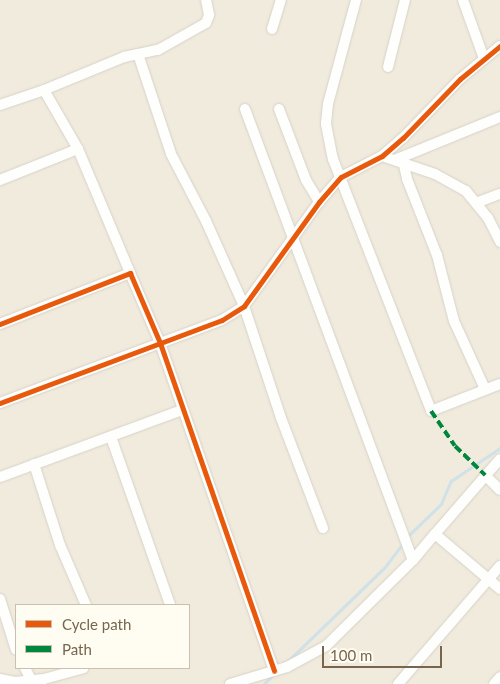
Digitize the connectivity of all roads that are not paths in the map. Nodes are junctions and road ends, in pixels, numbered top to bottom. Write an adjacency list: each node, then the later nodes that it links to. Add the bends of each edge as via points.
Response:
1 (206, 0): 8 (street, via 209,15 206,23 158,50)
2 (281, 0): 6 (street)
3 (356, 0): 19 (street, via 329,96 326,124)
4 (405, 0): 10 (street)
5 (463, 0): 9 (street)
6 (272, 29)
7 (500, 46): 9 (street)
8 (138, 54): 11 (street); 27 (street, via 171,154 206,221)
9 (483, 56): 17 (street, via 422,121)
10 (388, 67)
11 (44, 90): 12 (street); 16 (street)
12 (0, 105)
13 (245, 109): 24 (street)
14 (279, 109): 22 (street, via 306,180)
15 (500, 117): 18 (street)
16 (78, 149): 20 (street); 26 (street)
17 (382, 156): 18 (street); 19 (street)
18 (400, 160): 23 (street, via 455,183); 31 (street, via 437,255 454,321)
19 (341, 178): 22 (street); 31 (street, via 431,411)
20 (0, 180)
21 (500, 194): 23 (street)
22 (318, 202): 24 (street)
23 (476, 203): 25 (street)
24 (291, 240): 27 (street); 42 (street, via 332,340)
25 (500, 242)
26 (130, 273): 28 (street); 29 (street)
27 (244, 306): 29 (street, via 222,320); 40 (street, via 281,418)
28 (0, 324)
29 (160, 343): 32 (street); 33 (street)
30 (500, 384): 31 (street)
31 (485, 389)
32 (0, 404)
33 (182, 410): 34 (street); 52 (street)
34 (112, 438): 36 (street); 48 (street)
35 (500, 459): 37 (street)
36 (34, 464): 38 (street); 47 (street, via 60,545)
37 (485, 475): 39 (street); 41 (street)
38 (0, 477)
39 (500, 490)
40 (323, 528)
41 (435, 534): 42 (street); 44 (street)
42 (413, 560): 52 (street, via 326,646)
43 (500, 566): 44 (street)
44 (490, 578): 45 (street); 57 (street)
45 (500, 589)
46 (0, 600): 49 (street)
47 (86, 604)
48 (170, 604)
49 (15, 647)
50 (26, 669): 55 (street)
51 (81, 669): 55 (street)
52 (274, 671): 56 (street)
53 (500, 677): 58 (street)
54 (0, 679): 55 (street)
55 (31, 680)
56 (230, 684)
57 (398, 684)
58 (494, 684)

